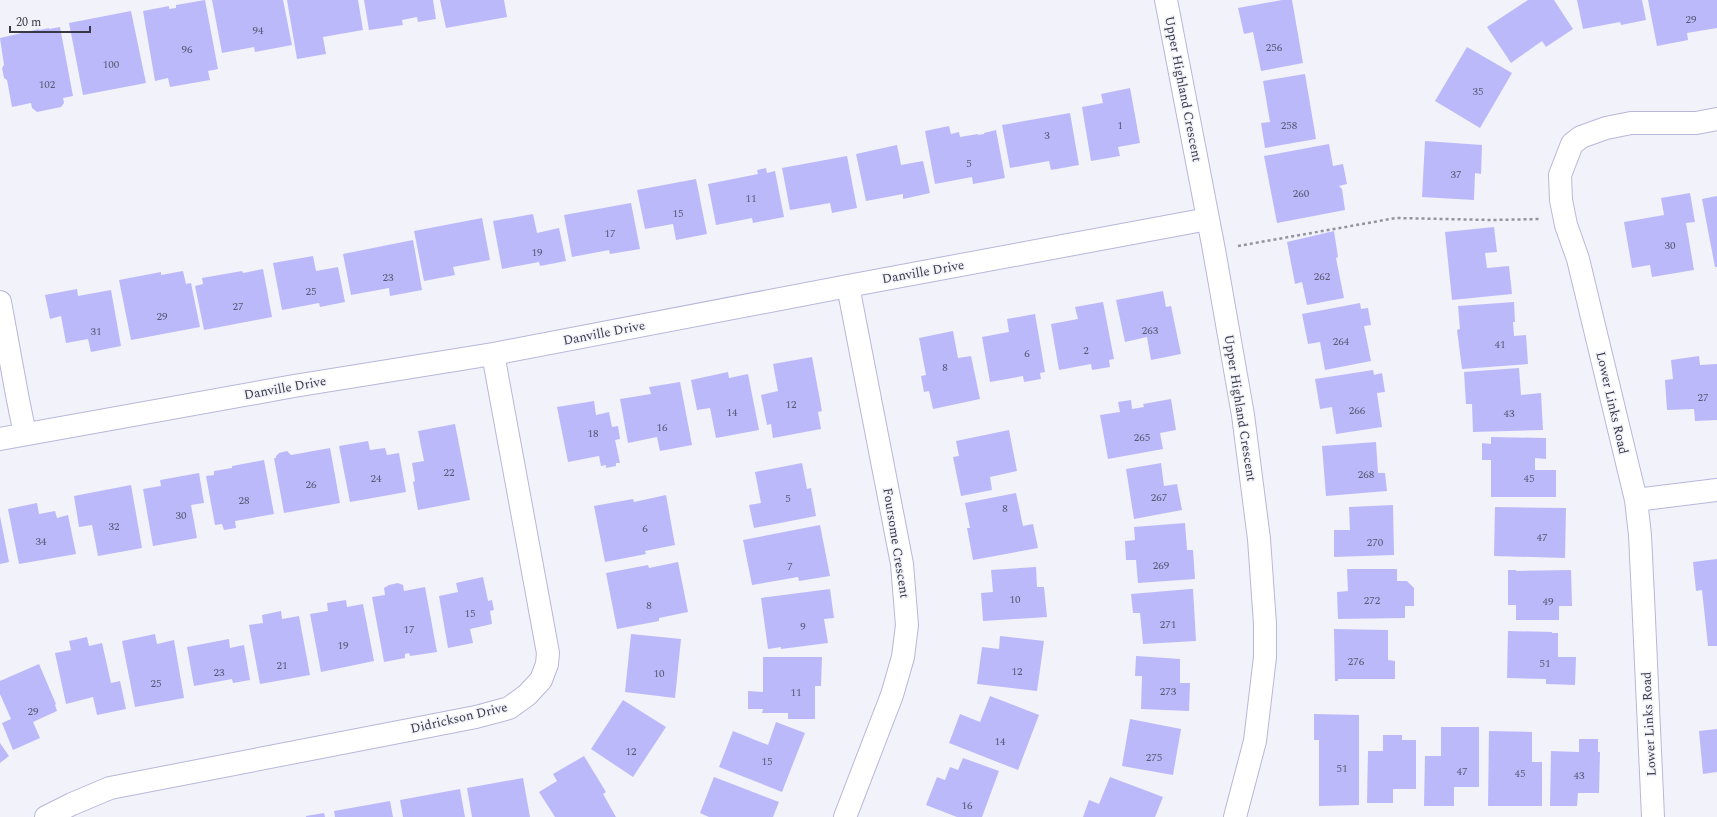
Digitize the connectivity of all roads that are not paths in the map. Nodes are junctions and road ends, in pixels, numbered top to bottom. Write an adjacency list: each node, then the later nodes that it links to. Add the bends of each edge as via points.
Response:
1 (1166, 0): 3 (street, Upper Highland Crescent)
2 (1717, 119): 10 (street, Lower Links Road, via 1696,123 1631,123 1606,128 1581,137 1572,144 1560,175 1566,225 1578,259)
3 (1208, 219): 4 (street, Danville Drive); 13 (street, Upper Highland Crescent, via 1254,492 1260,539 1265,624 1265,657 1254,740)
4 (848, 286): 6 (street, Danville Drive); 12 (street, Foursome Crescent, via 902,564 907,624 903,657 892,695)
5 (0, 302): 7 (street)
6 (493, 354): 7 (street, Danville Drive, via 287,387); 11 (street, Didrickson Drive, via 548,653 541,680 527,695 509,708 476,717 110,788)
7 (25, 434): 8 (street, Danville Drive)
8 (0, 439)
9 (1717, 490): 10 (street)
10 (1636, 500): 14 (street, Lower Links Road, via 1643,589)
11 (46, 817)
12 (845, 817)
13 (1234, 817)
14 (1653, 817)

